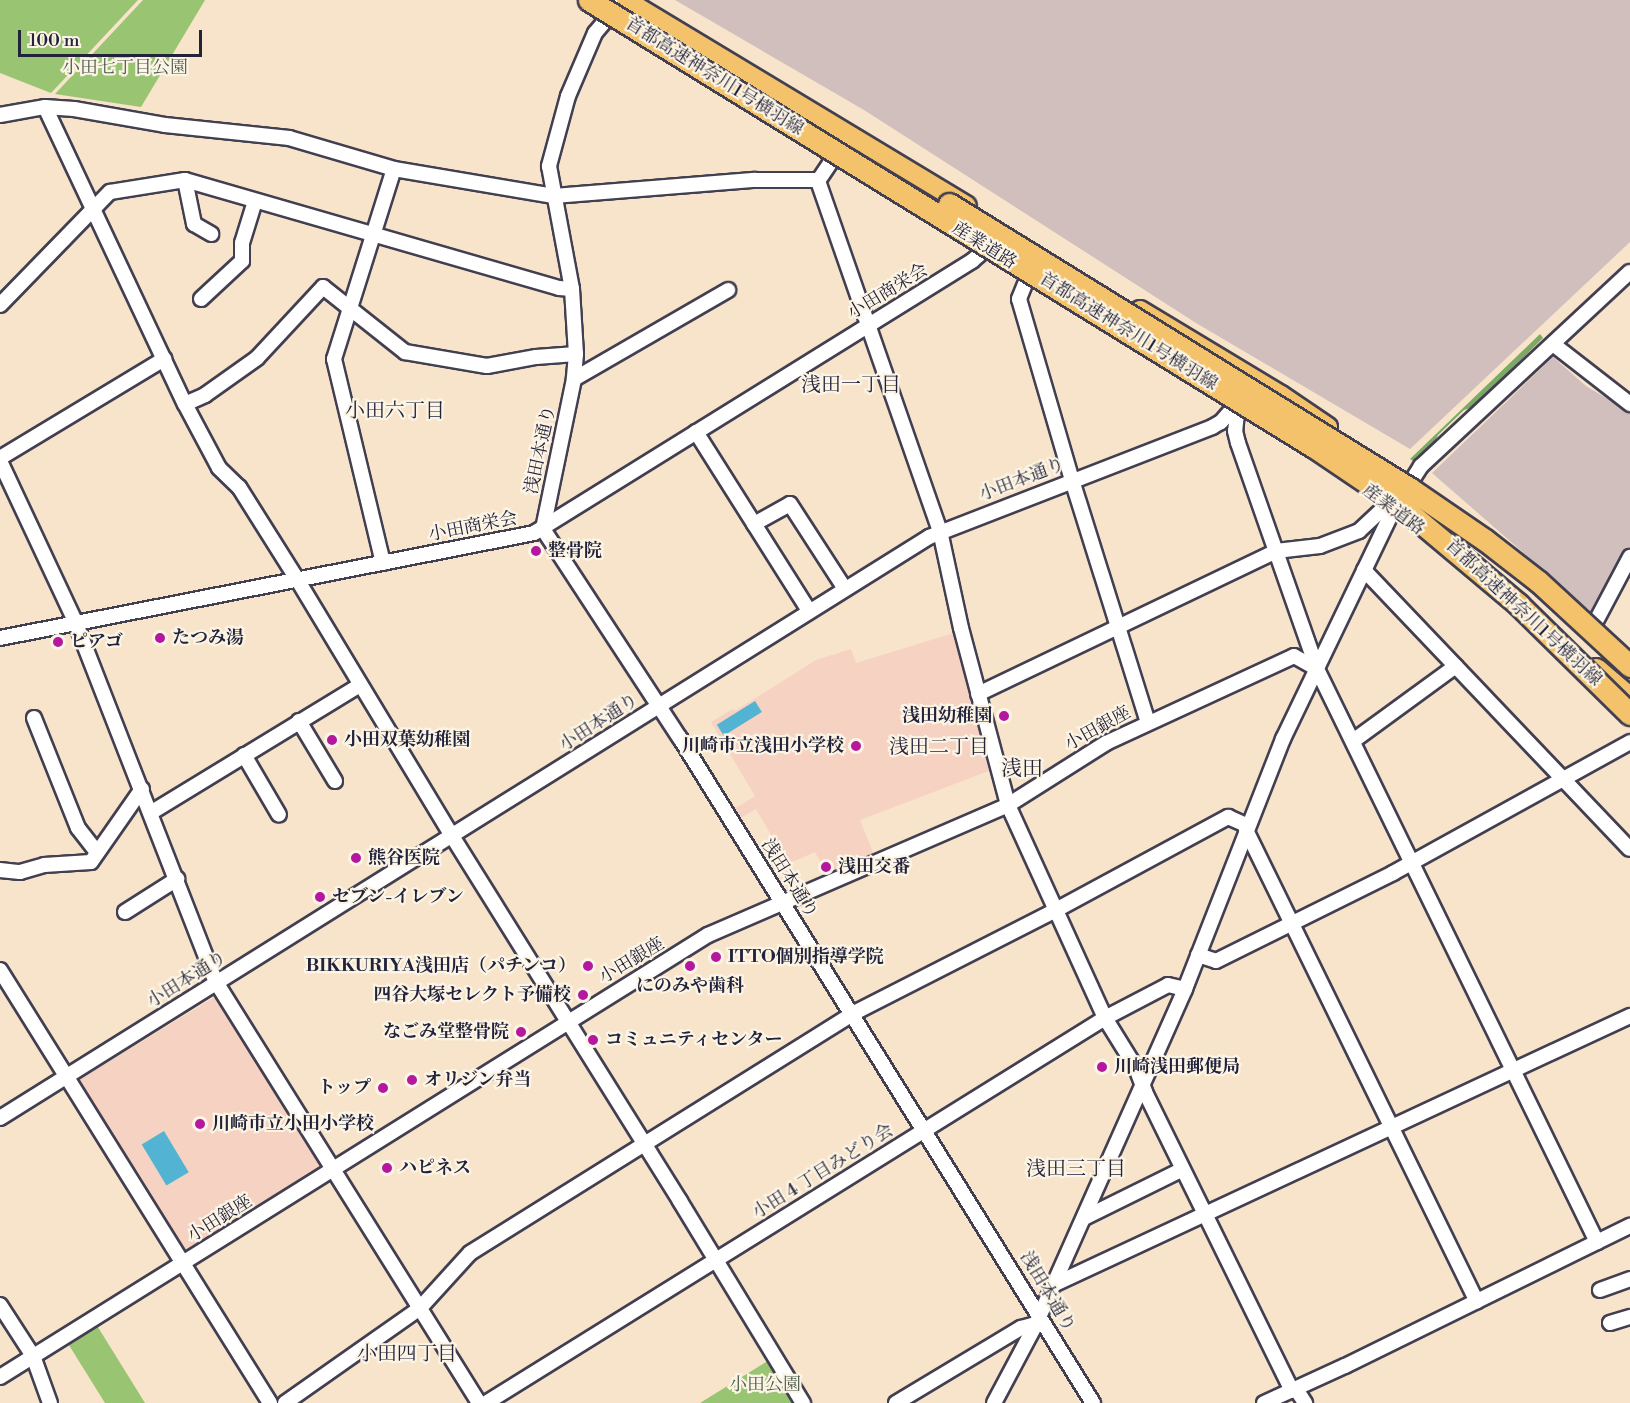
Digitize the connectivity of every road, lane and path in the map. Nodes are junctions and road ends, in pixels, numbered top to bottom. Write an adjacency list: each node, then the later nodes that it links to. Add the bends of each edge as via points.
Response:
1 (580, 0): 4 (main road, 産業道路)
2 (589, 0): 63 (highway, 首都高速神奈川1号横羽線, bridge, via 1314,447 1390,498 1467,558)
3 (625, 0): 4 (street, 浅田本通り); 29 (main road, 産業道路)
4 (611, 9): 7 (main road, 産業道路); 11 (street, 浅田本通り, via 568,96 549,166); 56 (highway, 首都高速神奈川1号横羽線, bridge, via 1409,488 1539,582)
5 (45, 107): 6 (street); 8 (street, via 289,138); 13 (street)
6 (0, 115)
7 (841, 147): 10 (street); 16 (main road, 産業道路)
8 (394, 169): 11 (street); 15 (street)
9 (185, 180): 12 (street); 13 (street, via 110,192); 14 (street, via 194,224)
10 (818, 181): 11 (street, via 755,180); 24 (street)
11 (554, 196): 19 (street, 浅田本通り)
12 (255, 201): 15 (street); 21 (street, via 242,243 242,261)
13 (93, 208): 22 (street); 27 (street)
14 (211, 234)
15 (375, 234): 19 (street); 23 (street)
16 (987, 248): 18 (main road, 産業道路); 24 (street, 小田商栄会)
17 (1630, 272): 25 (street)
18 (1029, 274): 31 (main road, 産業道路); 35 (street, via 1019,299)
19 (572, 289): 26 (street, 浅田本通り)
20 (728, 290): 28 (street)
21 (201, 299)
22 (0, 305)
23 (350, 310): 26 (street, via 405,352 462,364 496,366); 30 (street, via 322,287 257,358 205,395); 45 (street, via 334,359)
24 (868, 324): 33 (street, 小田商栄会); 41 (street)
25 (1553, 344): 32 (street); 36 (street, via 1421,466)
26 (576, 354): 28 (street, 浅田本通り)
27 (164, 359): 30 (street); 34 (street)
28 (574, 379): 40 (street, 浅田本通り)
29 (1256, 380): 31 (street, 小田本通り); 36 (main road, 産業道路)
30 (185, 404): 47 (street, via 219,468 239,487)
31 (1238, 404): 35 (street, 小田本通り, via 1212,427); 37 (main road, 産業道路, via 1312,450); 43 (street, via 1238,443)
32 (1630, 404)
33 (696, 432): 39 (street); 40 (street, 小田商栄会)
34 (0, 460): 50 (street)
35 (1071, 480): 41 (street, 小田本通り); 52 (street)
36 (1409, 483): 37 (street); 38 (main road, 産業道路)
37 (1390, 507): 42 (main road, 産業道路); 43 (street, via 1359,531 1337,541); 46 (street)
38 (1449, 512): 51 (main road, 産業道路, via 1541,577); 58 (highway, bridge)
39 (754, 524): 48 (street, via 790,504); 49 (street)
40 (543, 529): 45 (street, 小田商栄会); 62 (street, 浅田本通り)
41 (940, 531): 48 (street, 小田本通り); 60 (street)
42 (1434, 540): 61 (highway, via 1496,582); 63 (main road, 産業道路, via 1516,607)
43 (1276, 551): 52 (street); 57 (street)
44 (1630, 557): 51 (street)
45 (383, 563): 47 (street, 小田商栄会)
46 (1364, 570): 55 (street); 57 (street)
47 (297, 579): 50 (street, 小田商栄会); 59 (street)
48 (845, 589): 49 (street, 小田本通り)
49 (809, 611): 62 (street, 小田本通り)
50 (75, 621): 53 (street, 小田商栄会); 72 (street)
51 (1595, 623): 54 (main road, 産業道路)
52 (1117, 626): 60 (street); 66 (street)
53 (1, 636)
54 (1630, 656)
55 (1456, 666): 67 (street); 70 (street)
56 (1630, 666)
57 (1317, 669): 66 (street, 小田銀座, via 1294,656); 67 (street); 76 (street)
58 (1630, 675)
59 (360, 685): 65 (street); 77 (street)
60 (978, 694): 73 (street)
61 (1630, 698)
62 (658, 706): 77 (street, 小田本通り); 83 (street, 浅田本通り)
63 (1630, 712)
64 (34, 718): 79 (street, via 78,828)
65 (298, 722): 69 (street); 71 (street)
66 (1148, 722): 73 (street, 小田銀座, via 1106,742)
67 (1353, 741): 80 (street)
68 (1630, 742): 70 (street)
69 (244, 755): 74 (street); 75 (street)
70 (1562, 777): 78 (street); 80 (street)
71 (334, 782)
72 (142, 789): 74 (street); 79 (street)
73 (1008, 805): 83 (street, 小田銀座); 84 (street)
74 (152, 812): 82 (street)
75 (279, 815)
76 (1247, 828): 84 (street, via 1228,817); 86 (street); 87 (street)
77 (452, 836): 89 (street, 小田本通り); 94 (street)
78 (1630, 849)
79 (97, 852): 81 (street, via 91,862 44,865 20,872)
80 (1411, 861): 86 (street); 95 (street)
81 (0, 870)
82 (177, 879): 85 (street); 89 (street)
83 (782, 901): 91 (street, 浅田本通り); 94 (street, 小田銀座, via 708,935)
84 (1056, 910): 91 (street); 93 (street)
85 (124, 912)
86 (1292, 923): 87 (street, via 1216,961); 99 (street)
87 (1198, 955): 90 (street)
88 (0, 970): 96 (street)
89 (216, 982): 96 (street, 小田本通り); 102 (street)
90 (1185, 989): 93 (street, 小田 4 丁目みどり会, via 1168,985); 97 (street)
91 (852, 1014): 100 (street, 浅田本通り); 101 (street)
92 (1630, 1016): 95 (street)
93 (1105, 1018): 97 (street); 100 (street, 小田 4 丁目みどり会)
94 (569, 1022): 101 (street); 102 (street, 小田銀座)
95 (1514, 1070): 99 (street); 107 (street)
96 (66, 1077): 98 (street, 小田本通り); 109 (street)
97 (1142, 1085): 103 (street); 105 (street)
98 (0, 1118)
99 (1392, 1127): 104 (street); 113 (street)
100 (925, 1129): 108 (street, 小田 4 丁目みどり会); 117 (street, 浅田本通り)
101 (644, 1144): 108 (street); 115 (street, via 470,1253)
102 (333, 1168): 109 (street, 小田銀座); 115 (street)
103 (1183, 1169): 104 (street); 105 (street)
104 (1205, 1214): 111 (street); 121 (street)
105 (1084, 1218): 111 (street)
106 (1630, 1226): 107 (street)
107 (1597, 1242): 113 (street)
108 (716, 1260): 126 (street, 小田 4 丁目みどり会); 127 (street)
109 (183, 1263): 119 (street, 小田銀座); 123 (street)
110 (1630, 1279): 112 (street)
111 (1053, 1285): 117 (street)
112 (1600, 1290)
113 (1477, 1302): 121 (street)
114 (0, 1305): 119 (street)
115 (420, 1308): 124 (street); 125 (street)
116 (1630, 1317): 118 (street)
117 (1038, 1319): 128 (street); 129 (street); 130 (street, 浅田本通り)
118 (1610, 1323)
119 (33, 1356): 120 (street, 小田銀座); 122 (street)
120 (0, 1377)
121 (1294, 1390): 131 (street); 132 (street)
122 (50, 1403)
123 (270, 1403)
124 (285, 1403)
125 (479, 1403)
126 (486, 1403)
127 (803, 1403)
128 (896, 1403)
129 (994, 1403)
130 (1093, 1403)
131 (1264, 1403)
132 (1305, 1403)

